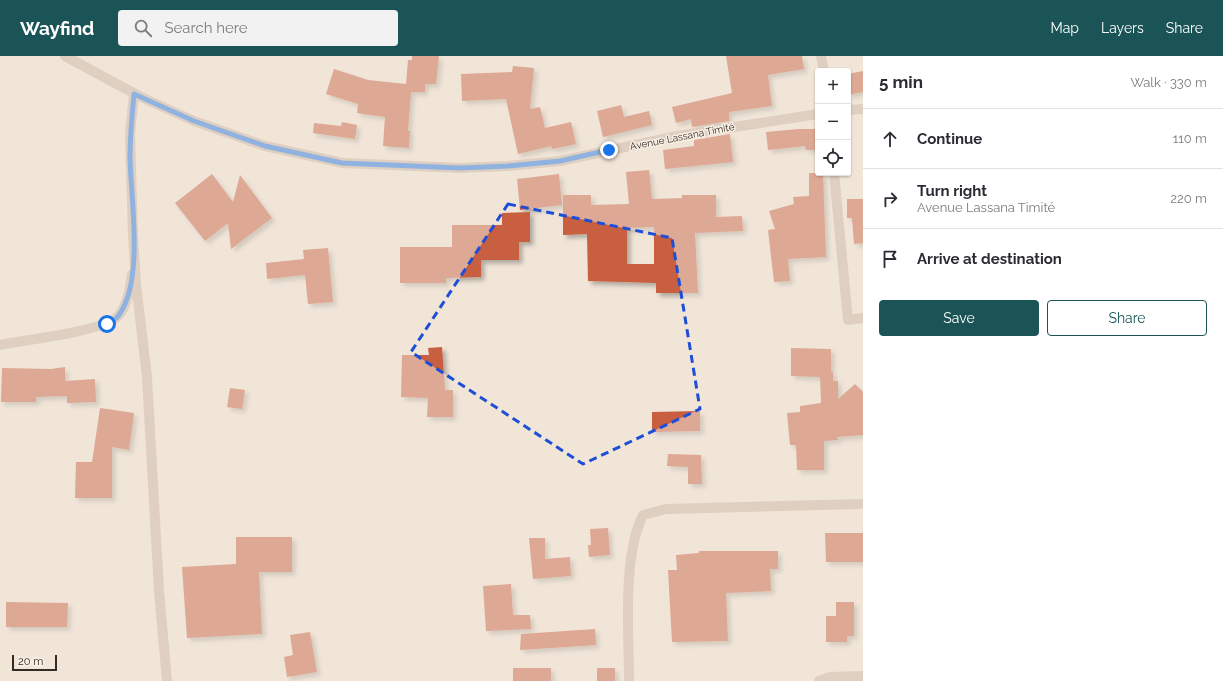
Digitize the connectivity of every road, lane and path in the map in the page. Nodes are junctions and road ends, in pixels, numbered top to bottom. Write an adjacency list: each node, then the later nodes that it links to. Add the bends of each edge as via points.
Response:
1 (65, 56): 4 (street, Avenue Lassana Timité)
2 (821, 56): 3 (street)
3 (823, 68)
4 (134, 94): 7 (street, Avenue Lassana Timité, via 194,121 265,146 342,163 394,166 467,168 560,161 677,136); 9 (street, via 130,134)
5 (863, 109): 6 (street)
6 (851, 110)
7 (815, 114)
8 (834, 176): 10 (street, via 848,320)
9 (134, 261): 11 (street, via 130,288 124,308 118,317 90,328); 14 (street, via 148,377 159,591)
10 (863, 318)
11 (0, 345)
12 (863, 504): 15 (street, via 666,509 644,515 636,530 628,589)
13 (863, 676): 16 (street, via 830,677)
14 (167, 681)
15 (629, 681)
16 (819, 681)

